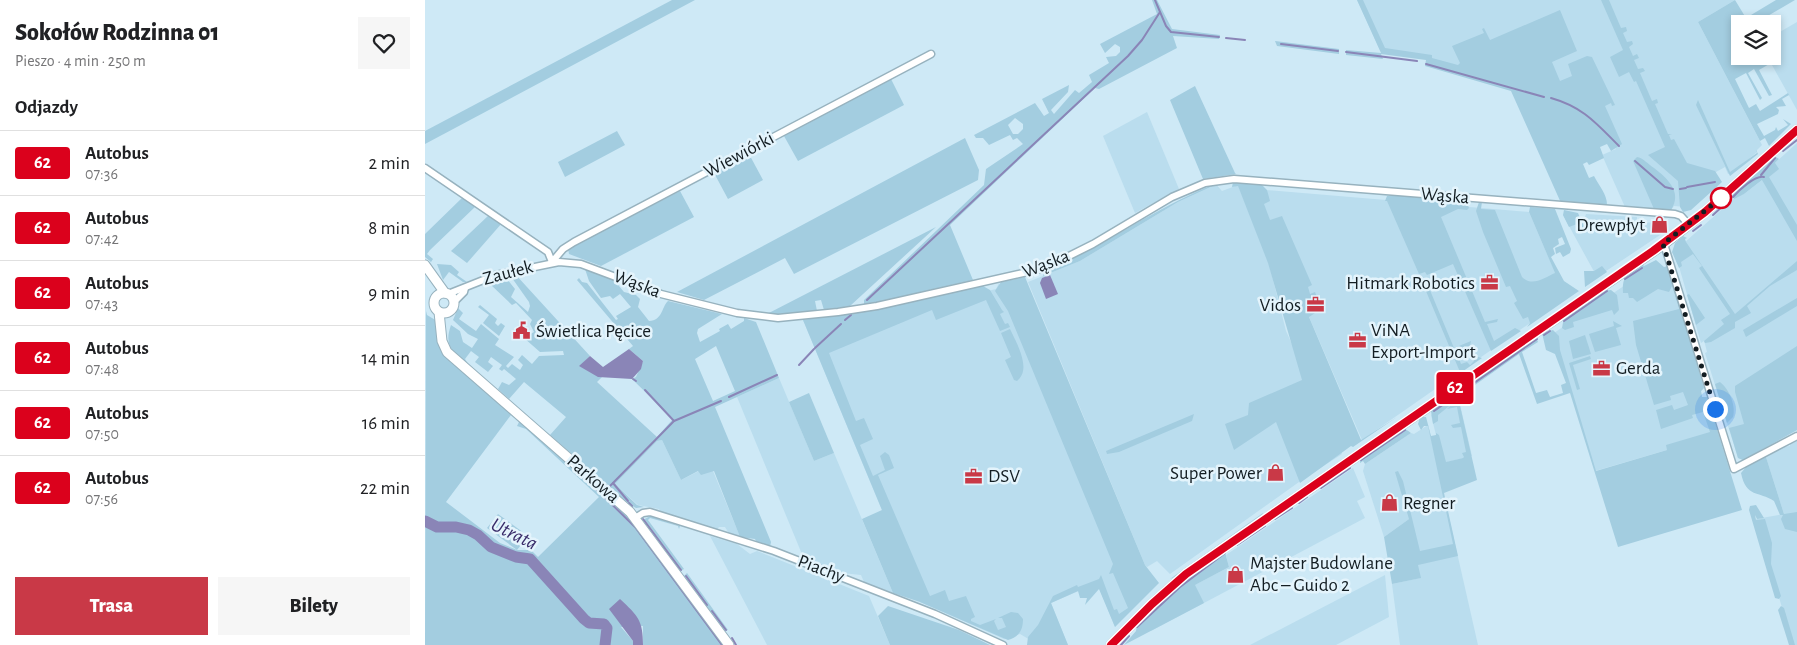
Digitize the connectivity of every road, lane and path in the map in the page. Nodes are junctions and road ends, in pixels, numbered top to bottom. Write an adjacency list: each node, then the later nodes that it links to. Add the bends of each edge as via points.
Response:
1 (931, 54): 6 (street, Wiewiórki, via 573,242)
2 (1797, 130): 4 (street)
3 (425, 168): 6 (street, via 547,252)
4 (1689, 225): 5 (street); 6 (street, Wąska, via 1679,215 1269,181 1215,180 1172,197 1093,244 1038,270 877,306 797,317 761,317 723,310 661,294 581,264)
5 (1663, 244): 10 (street, via 1734,469); 14 (street, via 1193,569)
6 (552, 262): 8 (street, Zaułek, via 496,275)
7 (425, 265): 8 (street)
8 (446, 296): 9 (street, via 453,308); 9 (street, Parkowa, via 434,304)
9 (443, 313): 11 (street, Parkowa, via 443,346 452,358)
10 (1797, 436)
11 (635, 518): 12 (street, Parkowa); 13 (street, Piachy, via 650,512 774,551 935,614)
12 (729, 645)
13 (1003, 645)
14 (1111, 645)

